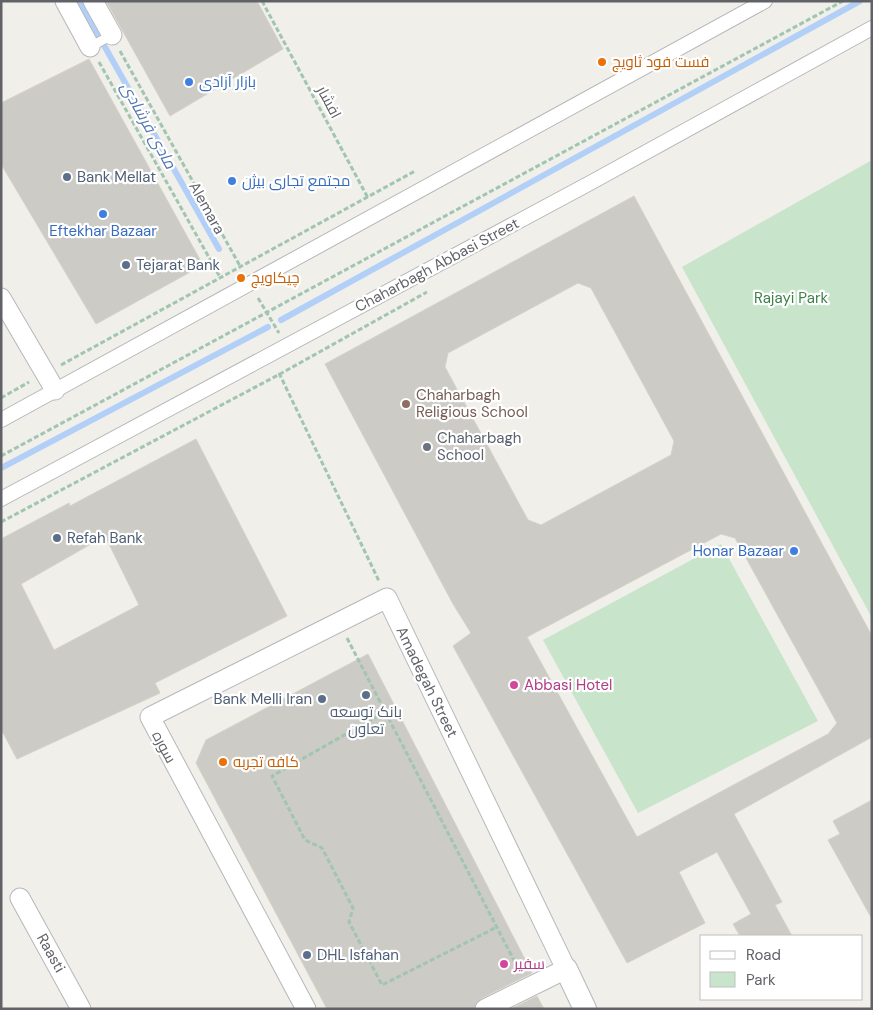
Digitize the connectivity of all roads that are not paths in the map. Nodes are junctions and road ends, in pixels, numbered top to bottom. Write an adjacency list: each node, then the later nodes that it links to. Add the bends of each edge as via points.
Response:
1 (65, 1): 6 (street)
2 (93, 1): 5 (street)
3 (765, 1): 8 (street)
4 (872, 28): 10 (street, Chaharbagh Abbasi Street)
5 (112, 35): 6 (lane)
6 (90, 47)
7 (1, 298): 8 (street)
8 (55, 390): 9 (street)
9 (1, 420)
10 (1, 499)
11 (387, 598): 13 (street, Amadegah Street); 15 (street, سوره, via 150,717)
12 (20, 898): 14 (street, Raasti)
13 (566, 969): 16 (street); 17 (street, Amadegah Street)
14 (81, 1009)
15 (306, 1009)
16 (485, 1009)
17 (585, 1009)

